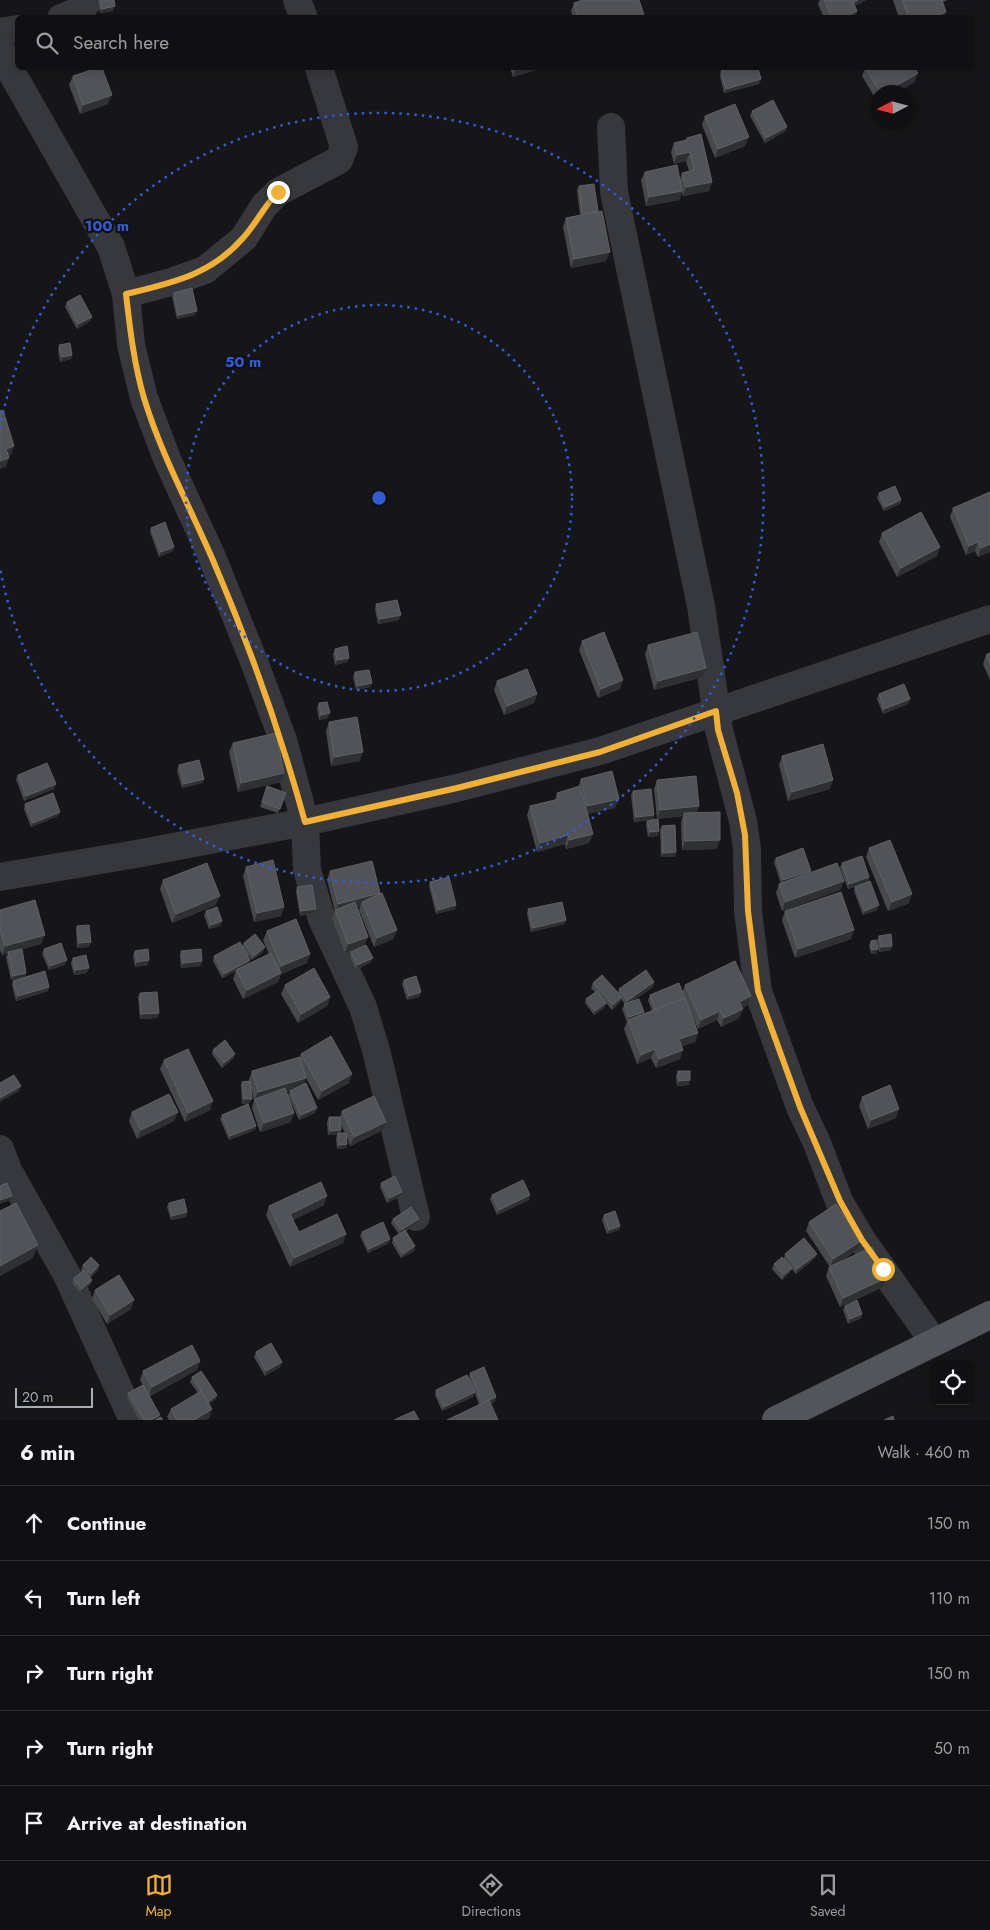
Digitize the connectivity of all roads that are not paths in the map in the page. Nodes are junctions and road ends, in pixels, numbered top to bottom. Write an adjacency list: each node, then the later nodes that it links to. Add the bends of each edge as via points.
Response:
1 (89, 0): 3 (street, via 81,10)
2 (298, 0): 4 (street)
3 (68, 15)
4 (303, 15)
5 (15, 30): 6 (street)
6 (0, 32)
7 (0, 47): 10 (street, via 111,247)
8 (320, 70): 10 (street, via 344,147 339,160 278,192 264,206 244,238 205,270)
9 (610, 127): 12 (street, via 614,192 701,606)
10 (126, 294): 13 (street, via 131,345 144,398 255,664 283,740)
11 (990, 619): 12 (street)
12 (716, 711): 13 (street, via 600,752); 18 (street, via 718,730 743,821 749,920 758,991 766,1016 800,1107 844,1209)
13 (305, 822): 14 (street); 16 (street, via 307,870 322,919 371,1033)
14 (0, 876)
15 (0, 1149): 19 (street, via 8,1170 67,1275)
16 (416, 1217)
17 (990, 1315): 18 (main road)
18 (934, 1342): 20 (main road)
19 (133, 1420)
20 (776, 1420)

